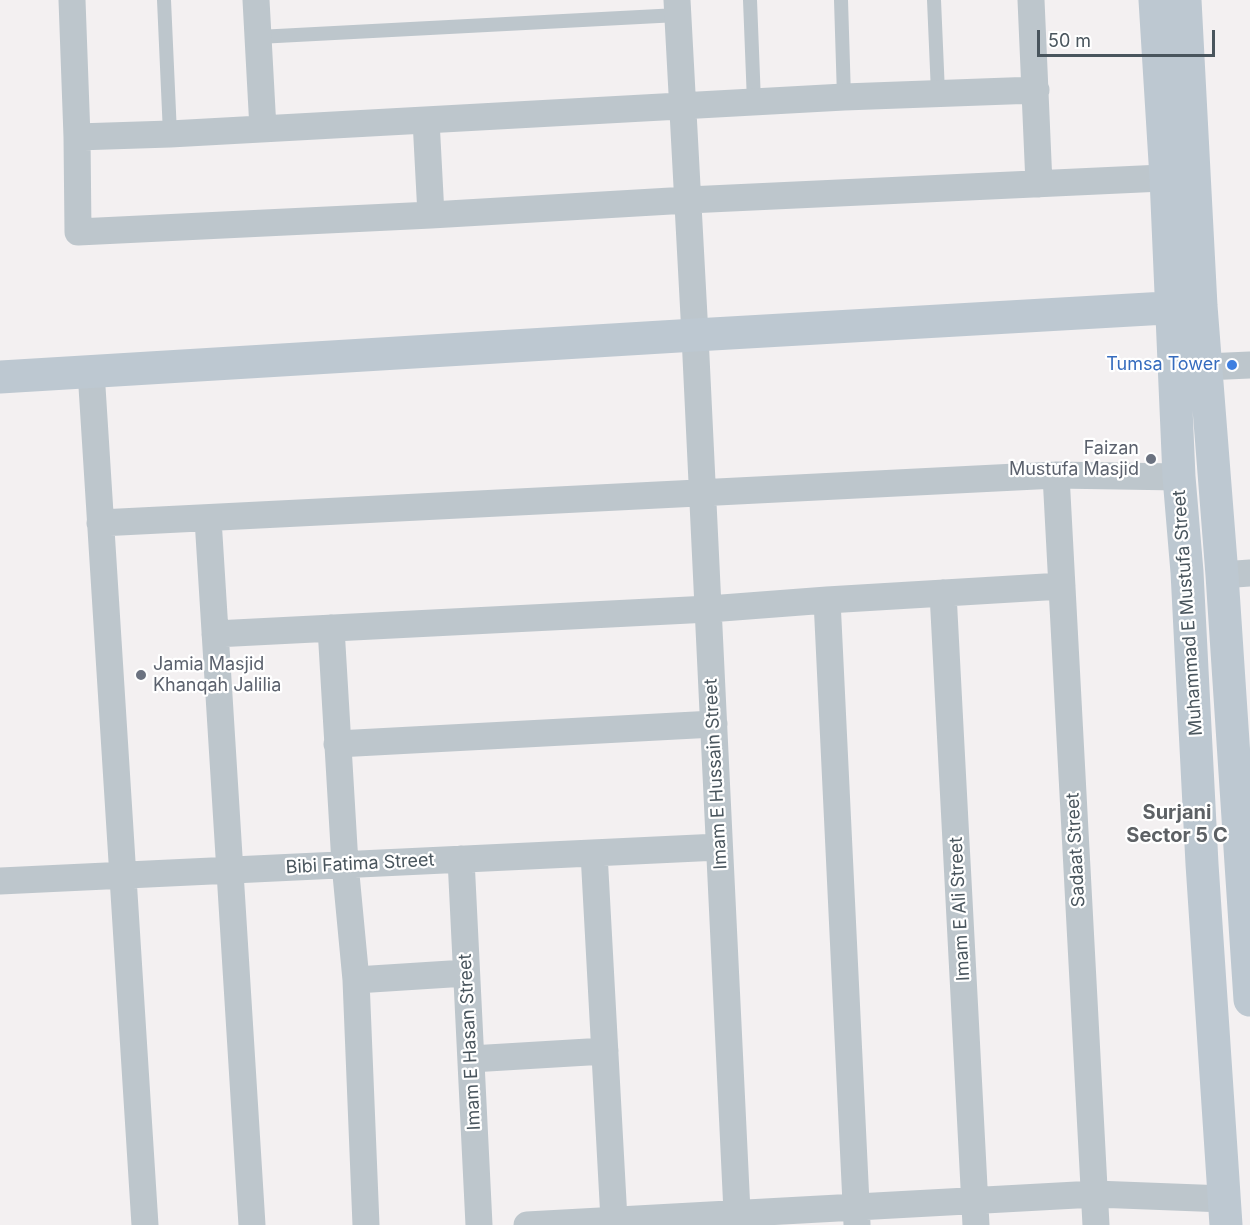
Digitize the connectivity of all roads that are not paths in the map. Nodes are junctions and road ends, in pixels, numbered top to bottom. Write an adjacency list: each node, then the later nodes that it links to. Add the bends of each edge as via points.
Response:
1 (72, 0): 20 (street)
2 (164, 0): 19 (lane)
3 (256, 0): 11 (street)
4 (750, 0): 15 (lane)
5 (841, 0): 14 (lane)
6 (934, 0): 13 (lane)
7 (1031, 0): 12 (street)
8 (1155, 0): 21 (street, Muhammad E Mustufa Street)
9 (1185, 0): 21 (street, Muhammad E Mustufa Street)
10 (678, 8): 11 (lane); 16 (street, Imam E Hussain Street)
11 (258, 37): 18 (street)
12 (1036, 90): 13 (street); 22 (street)
13 (938, 93): 14 (street)
14 (844, 97): 15 (street)
15 (754, 102): 16 (street)
16 (683, 106): 17 (street); 23 (street, Imam E Hussain Street)
17 (426, 120): 18 (street); 24 (street)
18 (263, 129): 19 (street)
19 (170, 134): 20 (street)
20 (77, 137): 24 (street, via 78,232)
21 (1180, 177): 22 (street); 25 (street, Muhammad E Mustufa Street)
22 (1039, 184): 23 (street)
23 (688, 200): 24 (street); 26 (street, Imam E Hussain Street)
24 (431, 215)
25 (1186, 307): 26 (street); 28 (street, Muhammad E Mustufa Street); 32 (street, Muhammad E Mustufa Street)
26 (695, 335): 29 (street); 33 (street, Imam E Hussain Street)
27 (1250, 365): 28 (street)
28 (1205, 367): 36 (street, Muhammad E Mustufa Street)
29 (91, 370): 30 (street); 35 (street)
30 (0, 377)
31 (1056, 475): 32 (street); 33 (street); 37 (street, Sadaat Street)
32 (1179, 477): 61 (street, Muhammad E Mustufa Street)
33 (703, 491): 34 (street); 40 (street, Imam E Hussain Street)
34 (208, 519): 35 (street); 42 (street)
35 (100, 523): 51 (street)
36 (1236, 574): 50 (street, Muhammad E Mustufa Street)
37 (1062, 586): 38 (street); 58 (street, Sadaat Street)
38 (943, 593): 39 (street); 60 (street, Imam E Ali Street)
39 (827, 600): 40 (street); 62 (street)
40 (709, 609): 41 (street); 43 (street, Imam E Hussain Street)
41 (331, 628): 42 (street); 44 (street)
42 (215, 634): 49 (street)
43 (714, 724): 44 (street); 45 (street, Imam E Hussain Street)
44 (337, 744): 48 (street)
45 (719, 847): 46 (street, Bibi Fatima Street); 59 (street, Imam E Hussain Street)
46 (594, 853): 47 (street, Bibi Fatima Street); 56 (street)
47 (461, 859): 48 (street, Bibi Fatima Street); 53 (street, Imam E Hasan Street)
48 (345, 864): 49 (street, Bibi Fatima Street); 54 (street)
49 (228, 870): 51 (street, Bibi Fatima Street); 65 (street)
50 (1246, 873): 55 (street, Muhammad E Mustufa Street)
51 (122, 875): 52 (street, Bibi Fatima Street); 64 (street)
52 (0, 881)
53 (466, 973): 54 (street); 57 (street, Imam E Hasan Street)
54 (356, 980): 66 (street)
55 (1250, 1000)
56 (605, 1051): 57 (street); 63 (street)
57 (471, 1059): 67 (street, Imam E Hasan Street)
58 (1095, 1194): 60 (street); 61 (street); 69 (street, Sadaat Street)
59 (737, 1212): 62 (street); 63 (street)
60 (976, 1212): 62 (street)
61 (1225, 1212)
62 (857, 1216)
63 (614, 1220): 68 (street)
64 (145, 1225)
65 (252, 1225)
66 (366, 1225)
67 (479, 1225)
68 (527, 1225)
69 (1096, 1225)

